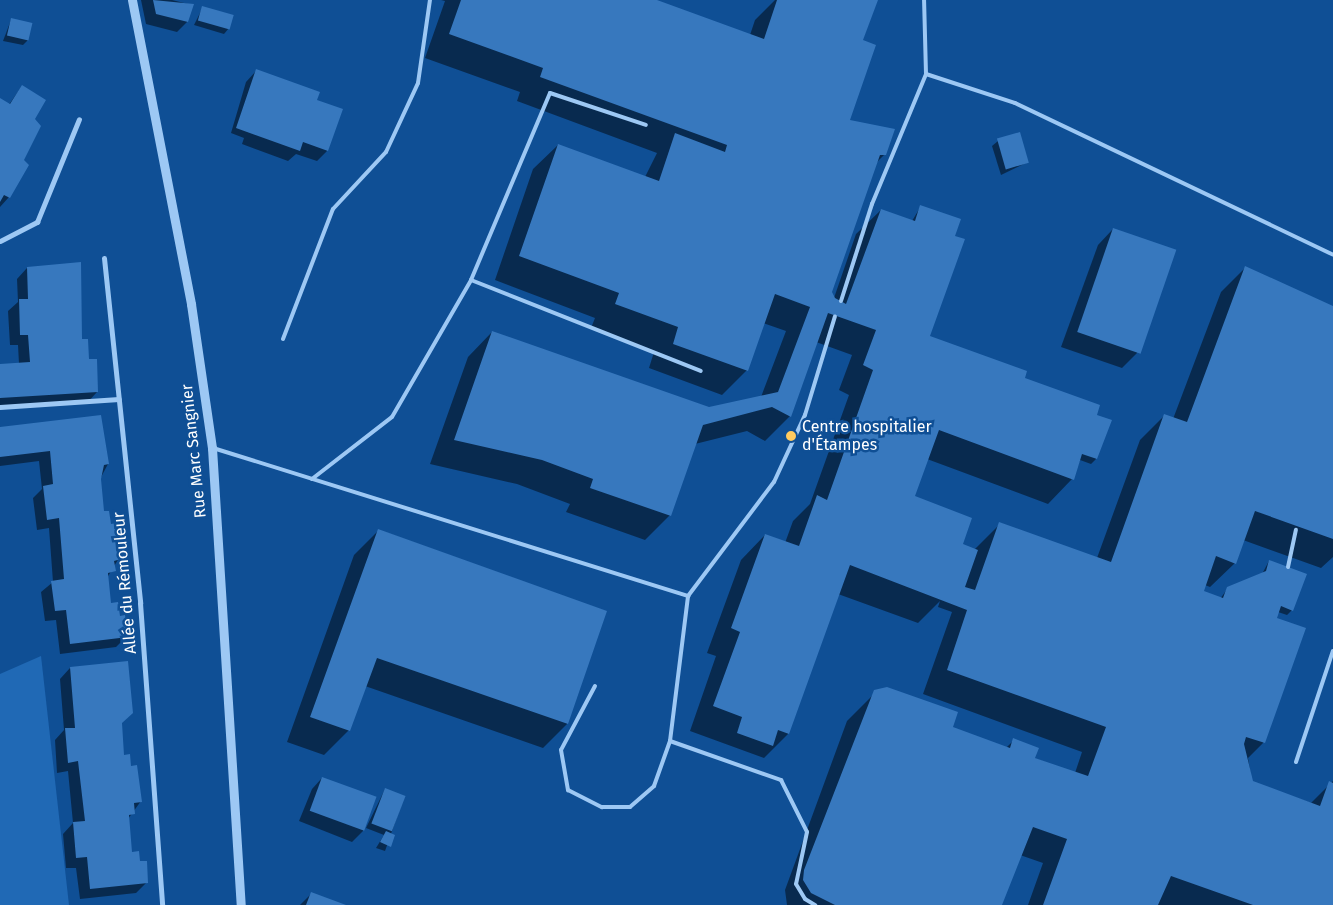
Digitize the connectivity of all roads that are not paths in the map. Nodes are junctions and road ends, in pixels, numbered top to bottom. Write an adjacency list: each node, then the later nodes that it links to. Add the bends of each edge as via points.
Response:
1 (132, 0): 17 (street, Rue Marc Sangnier, via 191,304)
2 (430, 0): 13 (lane, via 418,83 386,152 333,209)
3 (924, 0): 4 (lane)
4 (926, 74): 8 (lane, via 1015,103); 11 (lane, via 872,204)
5 (79, 119): 7 (street, via 37,222)
6 (646, 125): 10 (lane, via 550,93)
7 (0, 241)
8 (1333, 255)
9 (104, 258): 15 (street, Allée du Rémouleur)
10 (471, 280): 14 (lane); 18 (lane, via 392,417)
11 (841, 301)
12 (835, 316): 21 (lane, via 805,415 774,482)
13 (283, 339)
14 (701, 371)
15 (119, 399): 16 (street); 26 (street, Allée du Rémouleur, via 140,603)
16 (0, 407)
17 (212, 448): 18 (lane); 27 (street, Rue Marc Sangnier)
18 (312, 478): 21 (lane)
19 (1296, 530): 20 (lane)
20 (1288, 567)
21 (688, 596): 24 (lane)
22 (1333, 651): 25 (lane)
23 (595, 686): 24 (lane, via 561,750 568,790 602,807 630,807 654,786)
24 (670, 741): 28 (lane, via 781,780 807,832 796,884 805,899)
25 (1296, 762)
26 (162, 905)
27 (242, 905)
28 (815, 905)

